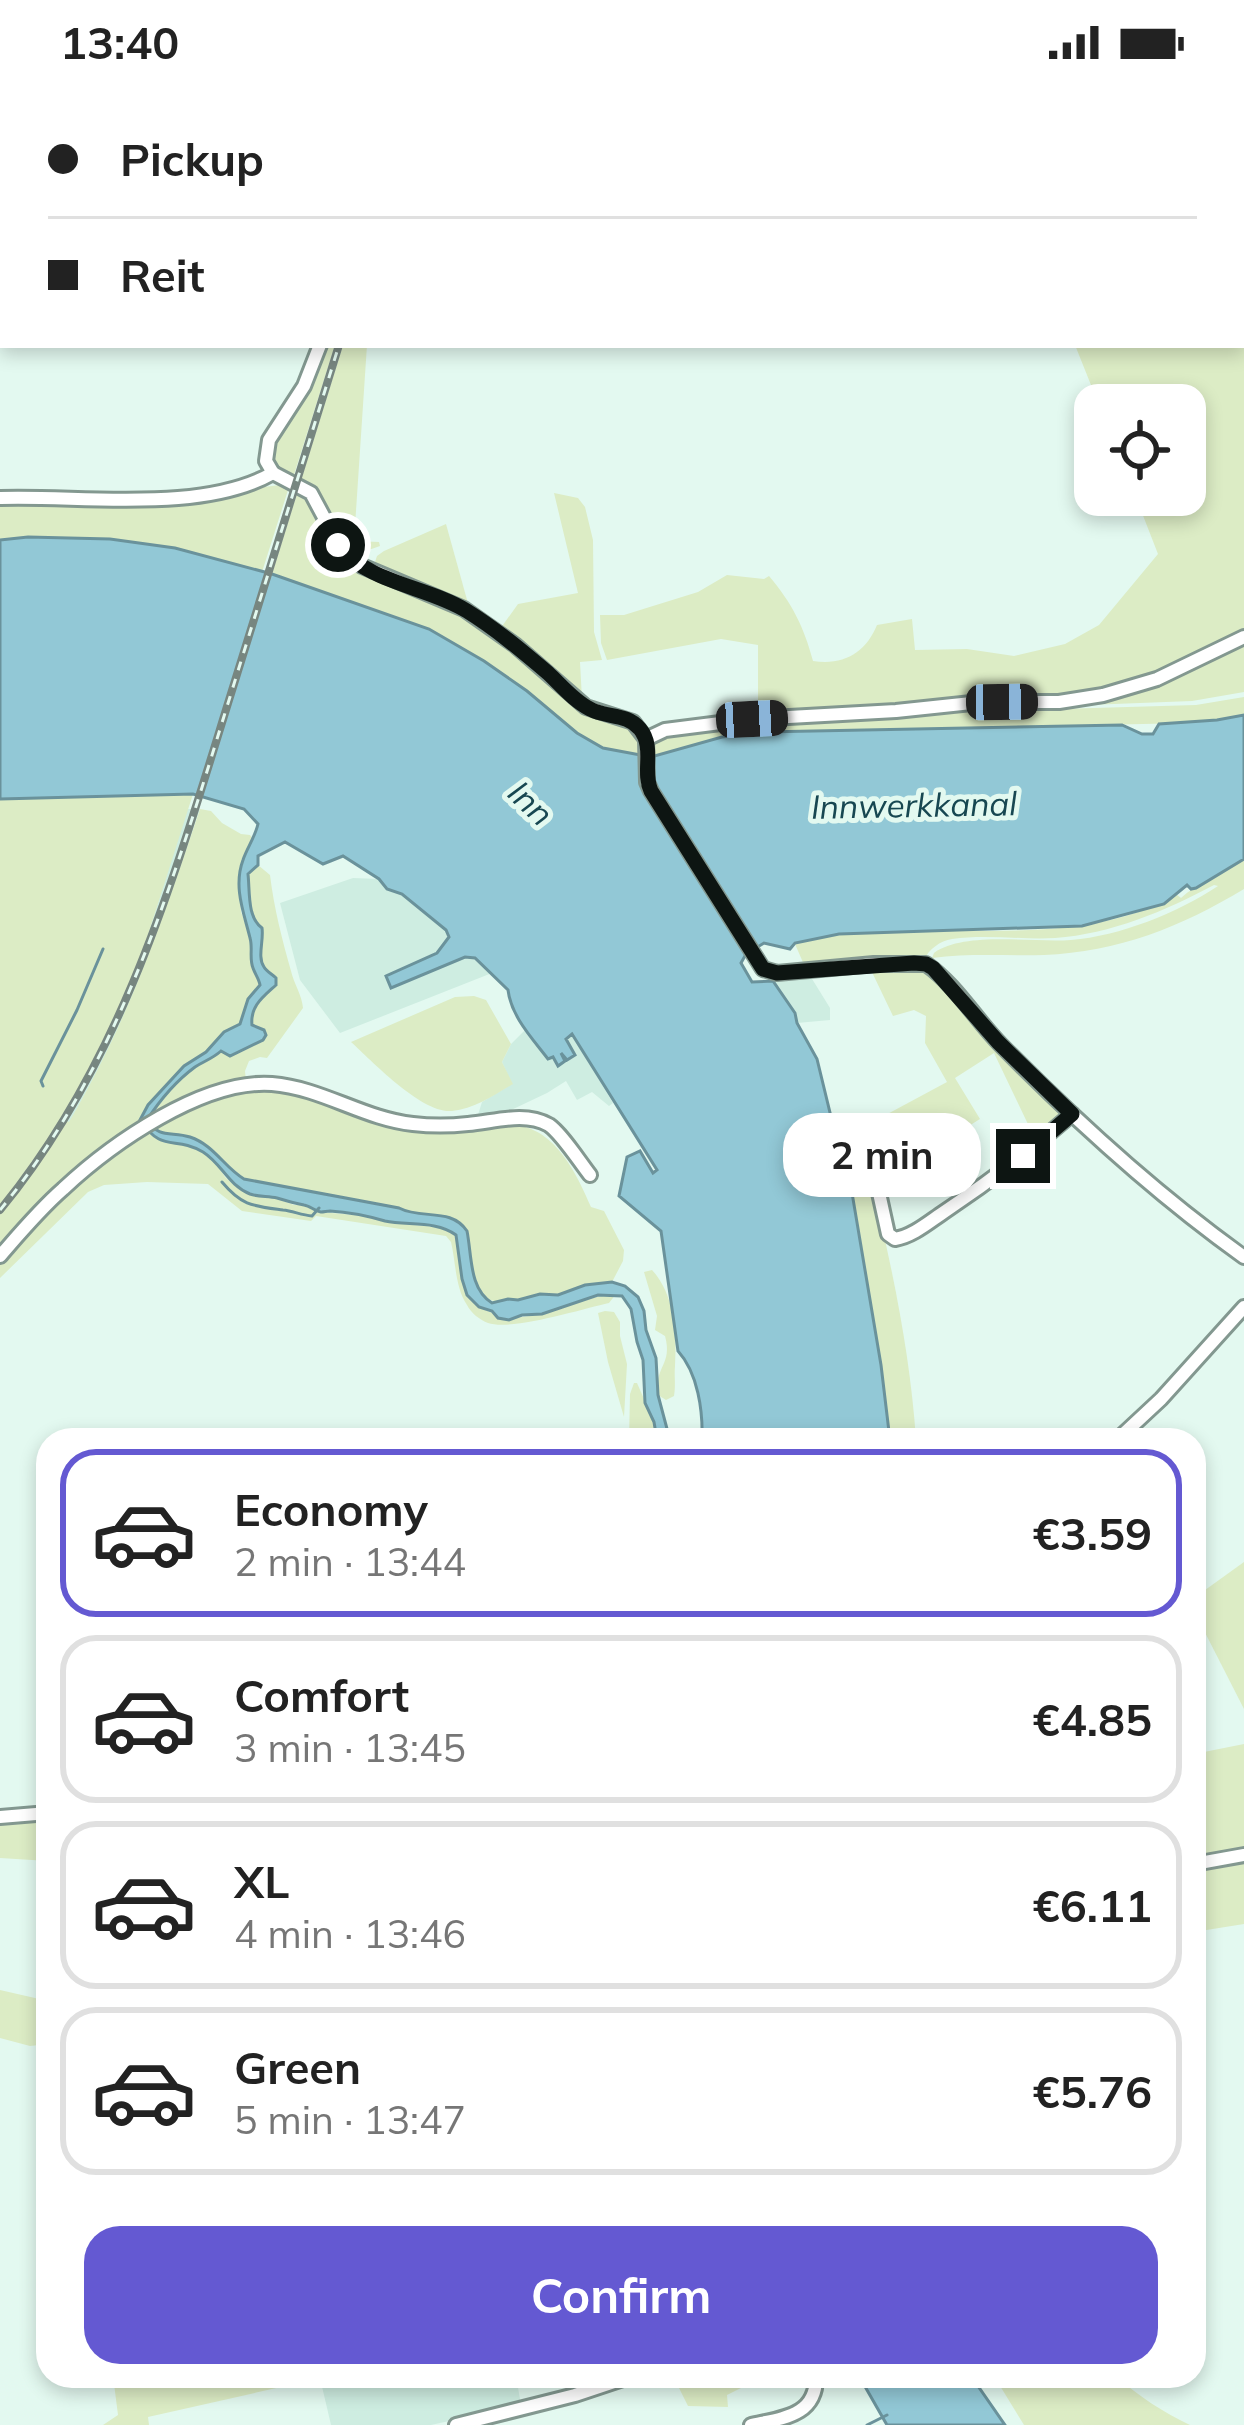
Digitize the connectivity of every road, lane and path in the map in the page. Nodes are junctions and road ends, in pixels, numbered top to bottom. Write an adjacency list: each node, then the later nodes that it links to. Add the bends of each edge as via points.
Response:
1 (319, 348): 2 (street, via 268,440)
2 (273, 473): 3 (street, via 170,499); 5 (street, via 311,493 351,559 464,609 586,706 626,719)
3 (0, 498)
4 (1244, 637): 5 (street, via 1157,679 1081,699 752,719)
5 (646, 739): 6 (street, via 651,791 763,969 926,964)
6 (1072, 1114): 8 (street, via 977,1190 895,1239 879,1193); 10 (street)
7 (590, 1174): 9 (street, via 556,1131 532,1119 404,1123 331,1098 247,1085 139,1131 63,1188)
8 (905, 1176)
9 (0, 1256)
10 (1244, 1257)
11 (1244, 1307): 12 (street)
12 (1130, 1428)
13 (36, 1814): 14 (street)
14 (0, 1817)
15 (1244, 1855): 16 (street)
16 (1206, 1862)
17 (579, 2388): 19 (street)
18 (815, 2388): 20 (street, via 806,2407)
19 (456, 2425)
20 (751, 2425)

